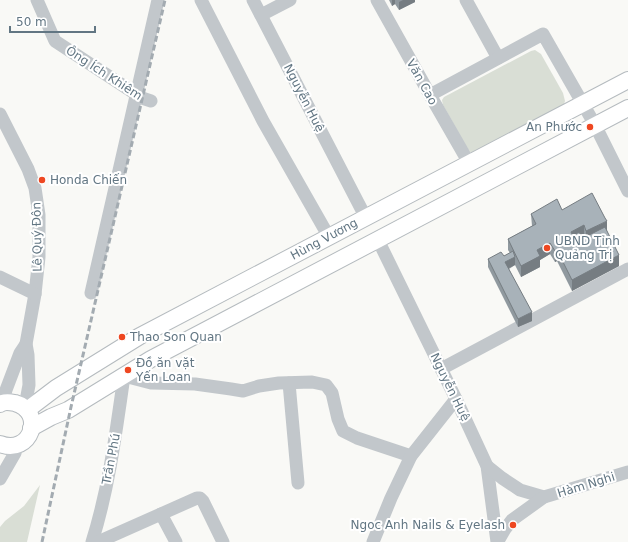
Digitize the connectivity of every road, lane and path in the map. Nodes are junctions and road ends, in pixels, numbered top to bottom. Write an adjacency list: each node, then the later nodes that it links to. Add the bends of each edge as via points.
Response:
1 (37, 0): 11 (street, Ông Ích Khiêm, via 55,40)
2 (158, 0): 11 (street)
3 (201, 0): 21 (street, via 262,121)
4 (253, 0): 8 (street, Nguyễn Huệ)
5 (290, 0): 8 (street)
6 (377, 0): 12 (street, Văn Cao)
7 (466, 0): 9 (street)
8 (261, 15): 20 (street, Nguyễn Huệ)
9 (498, 58): 12 (street); 14 (street, via 543,34)
10 (628, 80): 14 (main road, Hùng Vương)
11 (137, 95): 13 (street, Ông Ích Khiêm); 25 (street)
12 (430, 95): 18 (street, Văn Cao)
13 (151, 101)
14 (583, 103): 17 (street); 18 (main road, Hùng Vương)
15 (628, 108): 17 (main road)
16 (0, 114): 26 (street, Lê Quý Đôn, via 35,188 39,215 39,257)
17 (596, 125): 19 (street); 22 (main road)
18 (469, 163): 20 (main road, Hùng Vương)
19 (628, 191)
20 (366, 218): 21 (main road, Hùng Vương); 22 (main road)
21 (329, 237): 33 (main road, Hùng Vương, via 140,336 56,388)
22 (378, 240): 28 (street, Nguyễn Huệ); 29 (main road)
23 (628, 269): 28 (street)
24 (0, 277): 26 (street)
25 (91, 293)
26 (35, 294): 27 (street, Lê Quý Đôn)
27 (26, 344): 32 (street, Lê Quý Đôn, via 20,353); 33 (street, Lê Quý Đôn, via 29,385)
28 (441, 370): 31 (street, Nguyễn Huệ)
29 (124, 376): 30 (street, via 151,382 194,384 243,391 260,386); 34 (main road, via 68,410); 44 (street, Trần Phú, via 115,445)
30 (289, 383): 37 (street, via 312,382 326,385 332,393 343,431); 41 (street)
31 (456, 399): 37 (street); 38 (street, Nguyễn Huệ)
32 (1, 403): 33 (main road, via 12,402)
33 (27, 410): 34 (main road, via 31,417)
34 (31, 428): 36 (main road, via 25,441)
35 (0, 444): 36 (main road, via 7,447)
36 (17, 446): 40 (street)
37 (411, 456): 48 (street, via 390,498)
38 (487, 466): 42 (street, via 520,490); 49 (street, Nguyễn Huệ)
39 (628, 472): 42 (street, Hàm Nghi)
40 (0, 479)
41 (298, 484)
42 (544, 497): 49 (street, via 512,520)
43 (161, 514): 45 (street); 46 (street); 47 (street, via 200,498)
44 (92, 542)
45 (98, 542)
46 (176, 542)
47 (222, 542)
48 (373, 542)
49 (498, 542)

